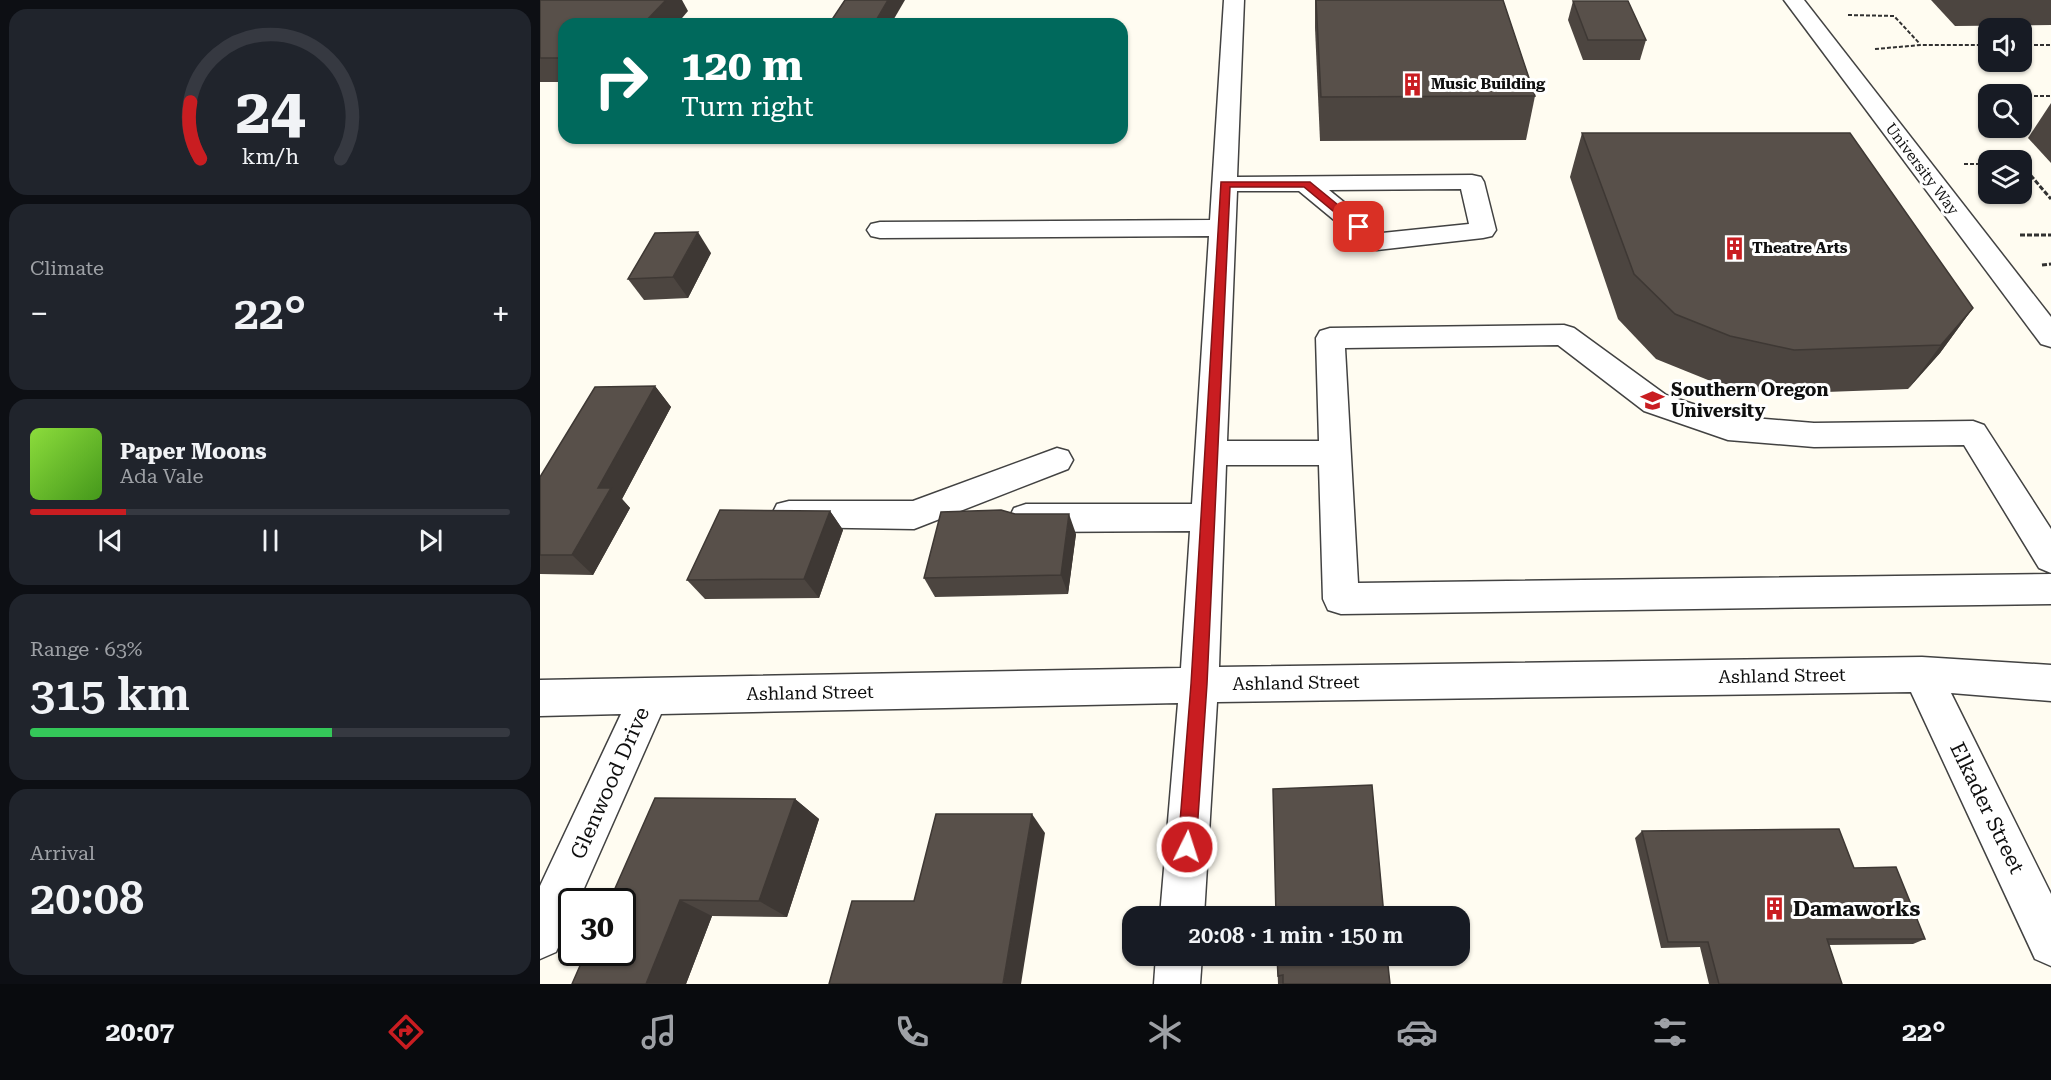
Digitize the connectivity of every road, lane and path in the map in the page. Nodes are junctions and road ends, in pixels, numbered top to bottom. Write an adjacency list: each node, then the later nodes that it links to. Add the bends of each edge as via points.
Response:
1 (1234, 0): 12 (street)
2 (1794, 0): 17 (street, University Way)
3 (1842, 14): 4 (path, via 1894,16)
4 (1921, 45): 5 (path); 8 (path)
5 (1978, 45)
6 (2032, 45): 7 (path)
7 (2051, 45)
8 (1869, 49)
9 (2032, 96): 10 (path)
10 (2051, 96)
11 (2032, 177): 14 (path)
12 (1225, 184): 13 (street); 15 (street)
13 (1306, 184): 13 (street, via 1377,242 1483,230 1472,182)
14 (2051, 199)
15 (1222, 228): 16 (street); 18 (street)
16 (880, 230)
17 (2051, 337)
18 (1211, 453): 19 (street); 22 (street)
19 (1335, 453): 24 (street, via 1330,338 1564,336 1655,403 1728,428 1814,435 1972,433); 26 (street, via 1341,599)
20 (1057, 460): 21 (street, via 914,515)
21 (760, 514)
22 (1208, 517): 23 (street); 29 (street)
23 (1023, 518)
24 (2040, 522): 25 (street)
25 (2051, 558)
26 (2051, 589)
27 (1922, 674): 28 (street, Ashland Street); 29 (street, Ashland Street); 34 (street, Elkader Street)
28 (2051, 683)
29 (1199, 684): 30 (street, Ashland Street); 32 (street)
30 (649, 696): 31 (street, Ashland Street); 33 (street, Glenwood Drive)
31 (540, 698)
32 (1183, 906)
33 (540, 936)
34 (2051, 943)
35 (1178, 966): 36 (street)
36 (1177, 984)

